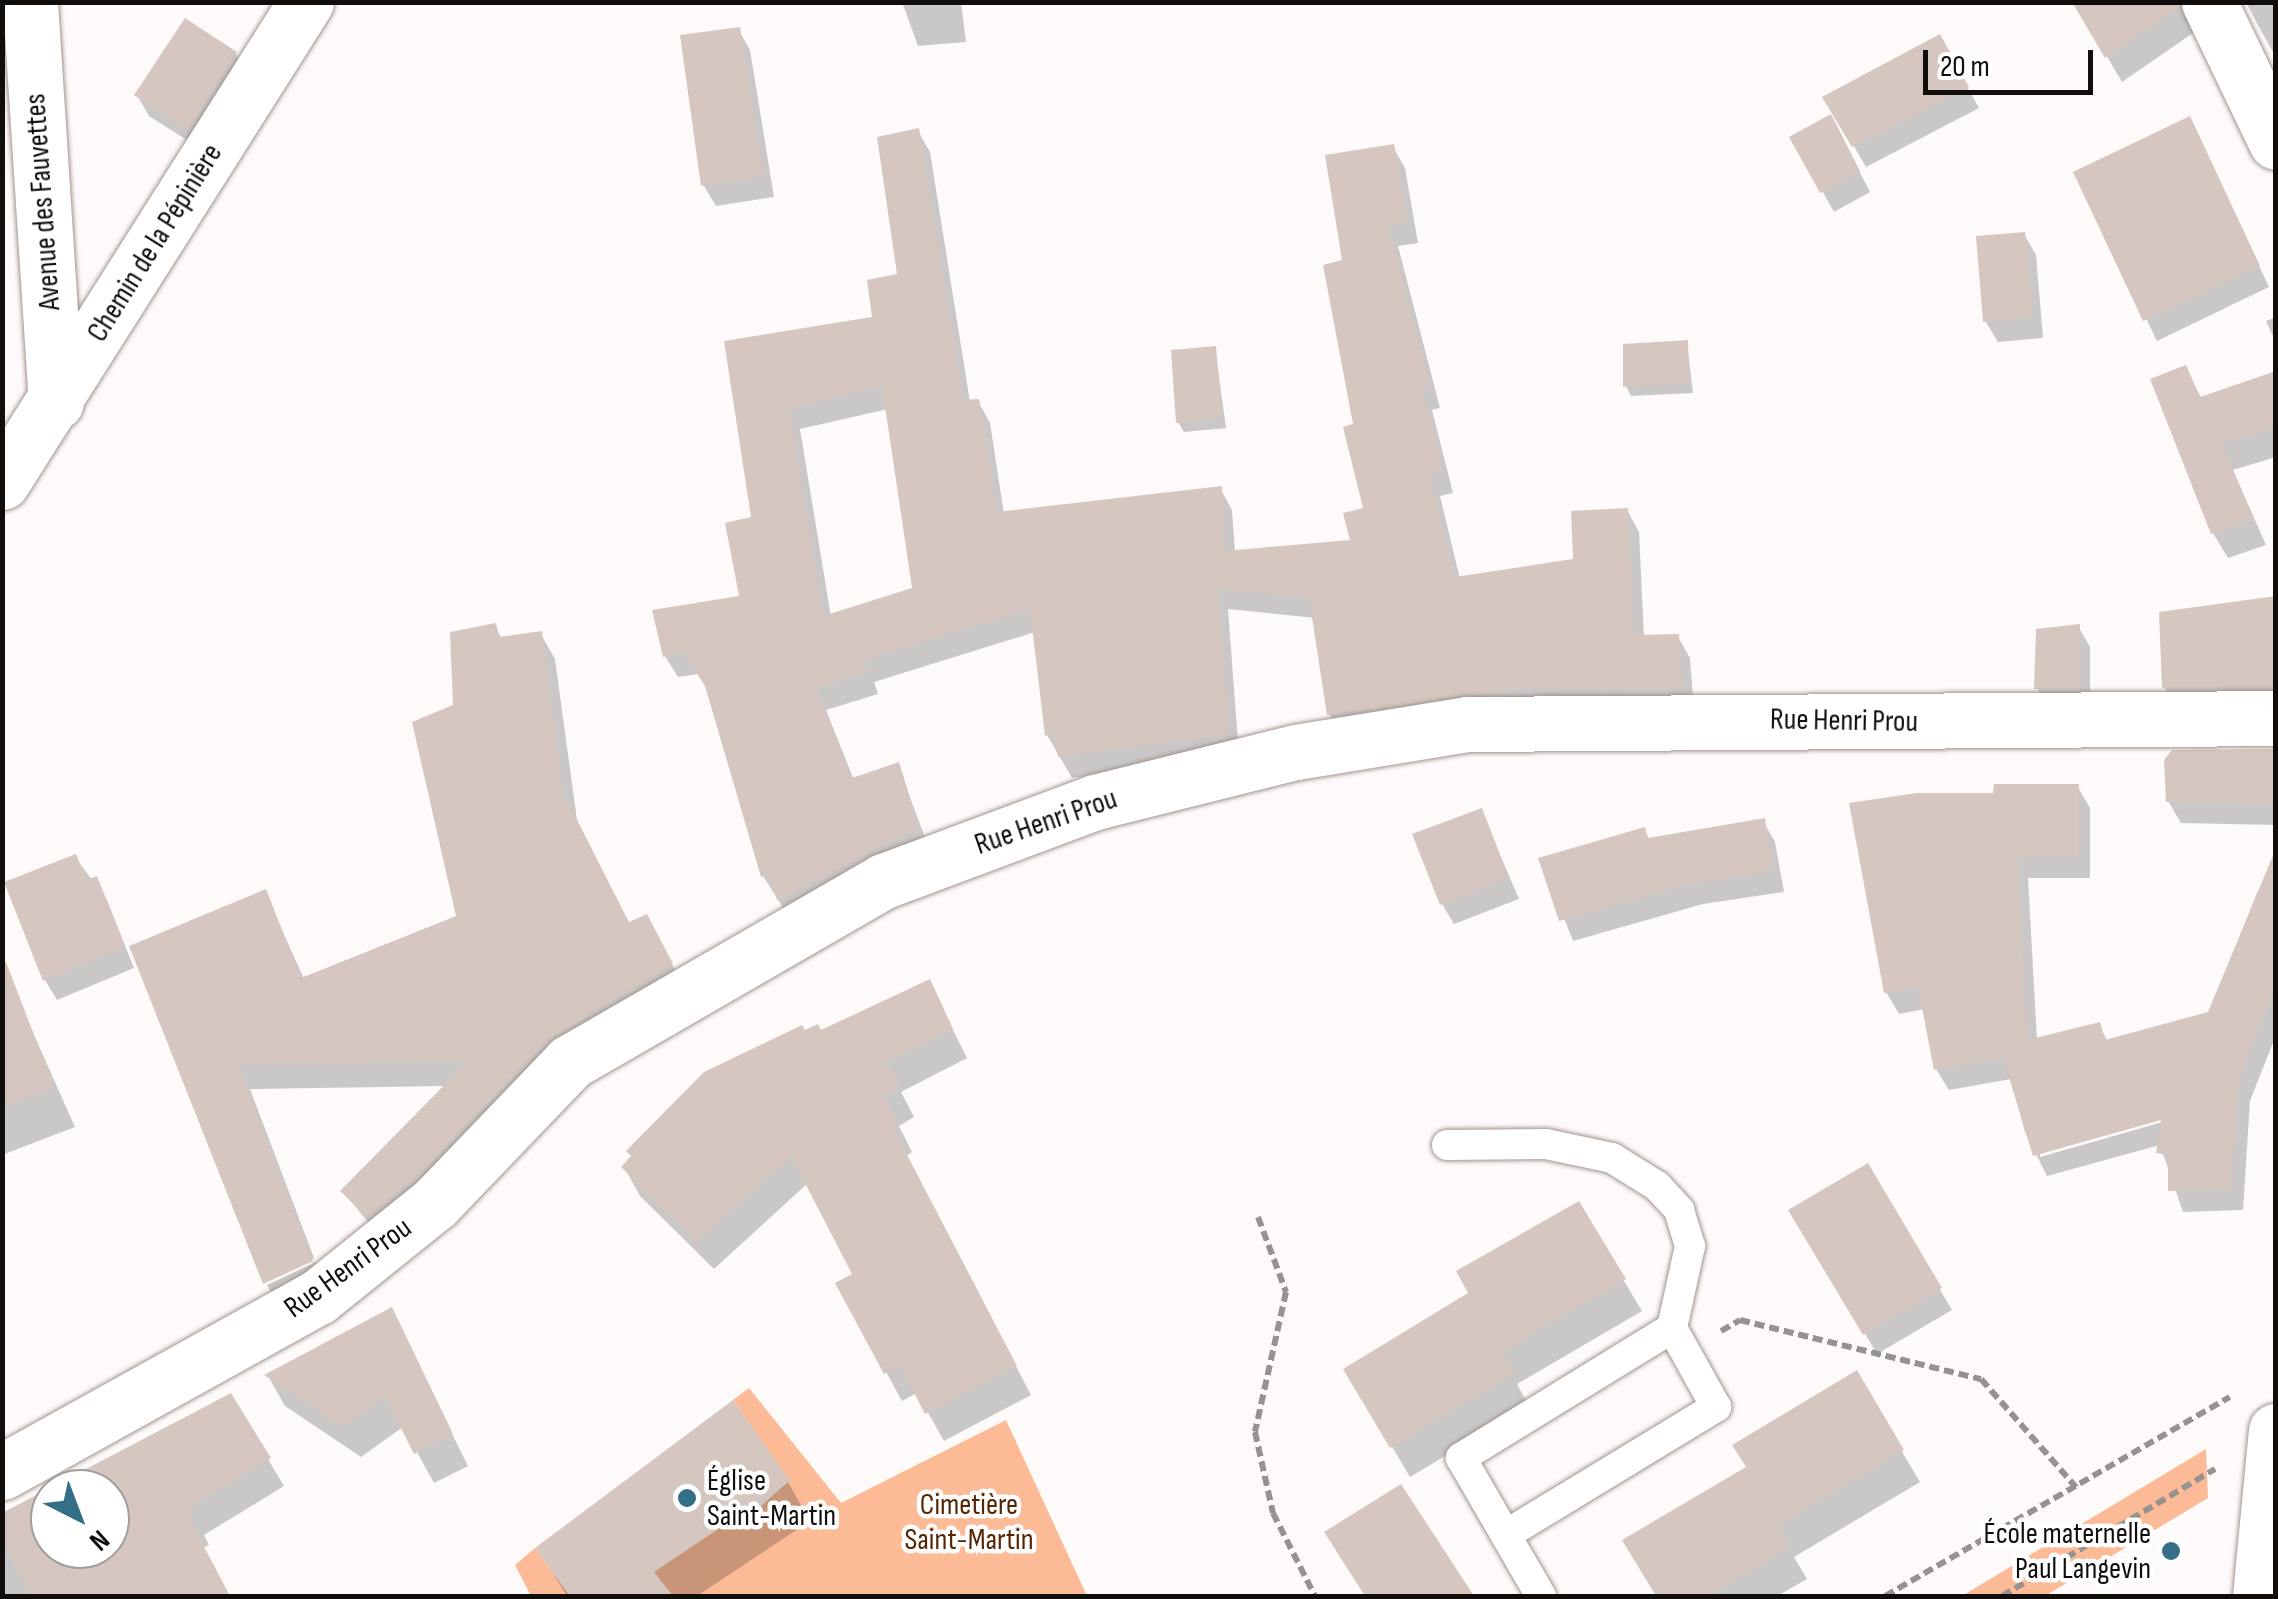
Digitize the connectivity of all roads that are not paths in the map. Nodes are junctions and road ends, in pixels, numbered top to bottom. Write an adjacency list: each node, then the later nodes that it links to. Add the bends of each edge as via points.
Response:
1 (30, 2): 5 (street, Avenue des Fauvettes)
2 (306, 2): 5 (street, Chemin de la Pépinière)
3 (2209, 2): 4 (street)
4 (2276, 142)
5 (56, 402): 6 (street, Chemin de la Pépinière)
6 (2, 482)
7 (2276, 718): 11 (street, Rue Henri Prou, via 1467,724 1296,752 1095,802 884,881 570,1062 435,1204 318,1298)
8 (1447, 1145): 9 (lane, via 1546,1144 1612,1158 1657,1186 1679,1210 1690,1246)
9 (1679, 1340): 12 (lane, via 1716,1407); 12 (lane, via 1462,1458)
10 (2276, 1432): 14 (street)
11 (2, 1472)
12 (1507, 1534): 13 (lane)
13 (1540, 1596)
14 (2260, 1596)

